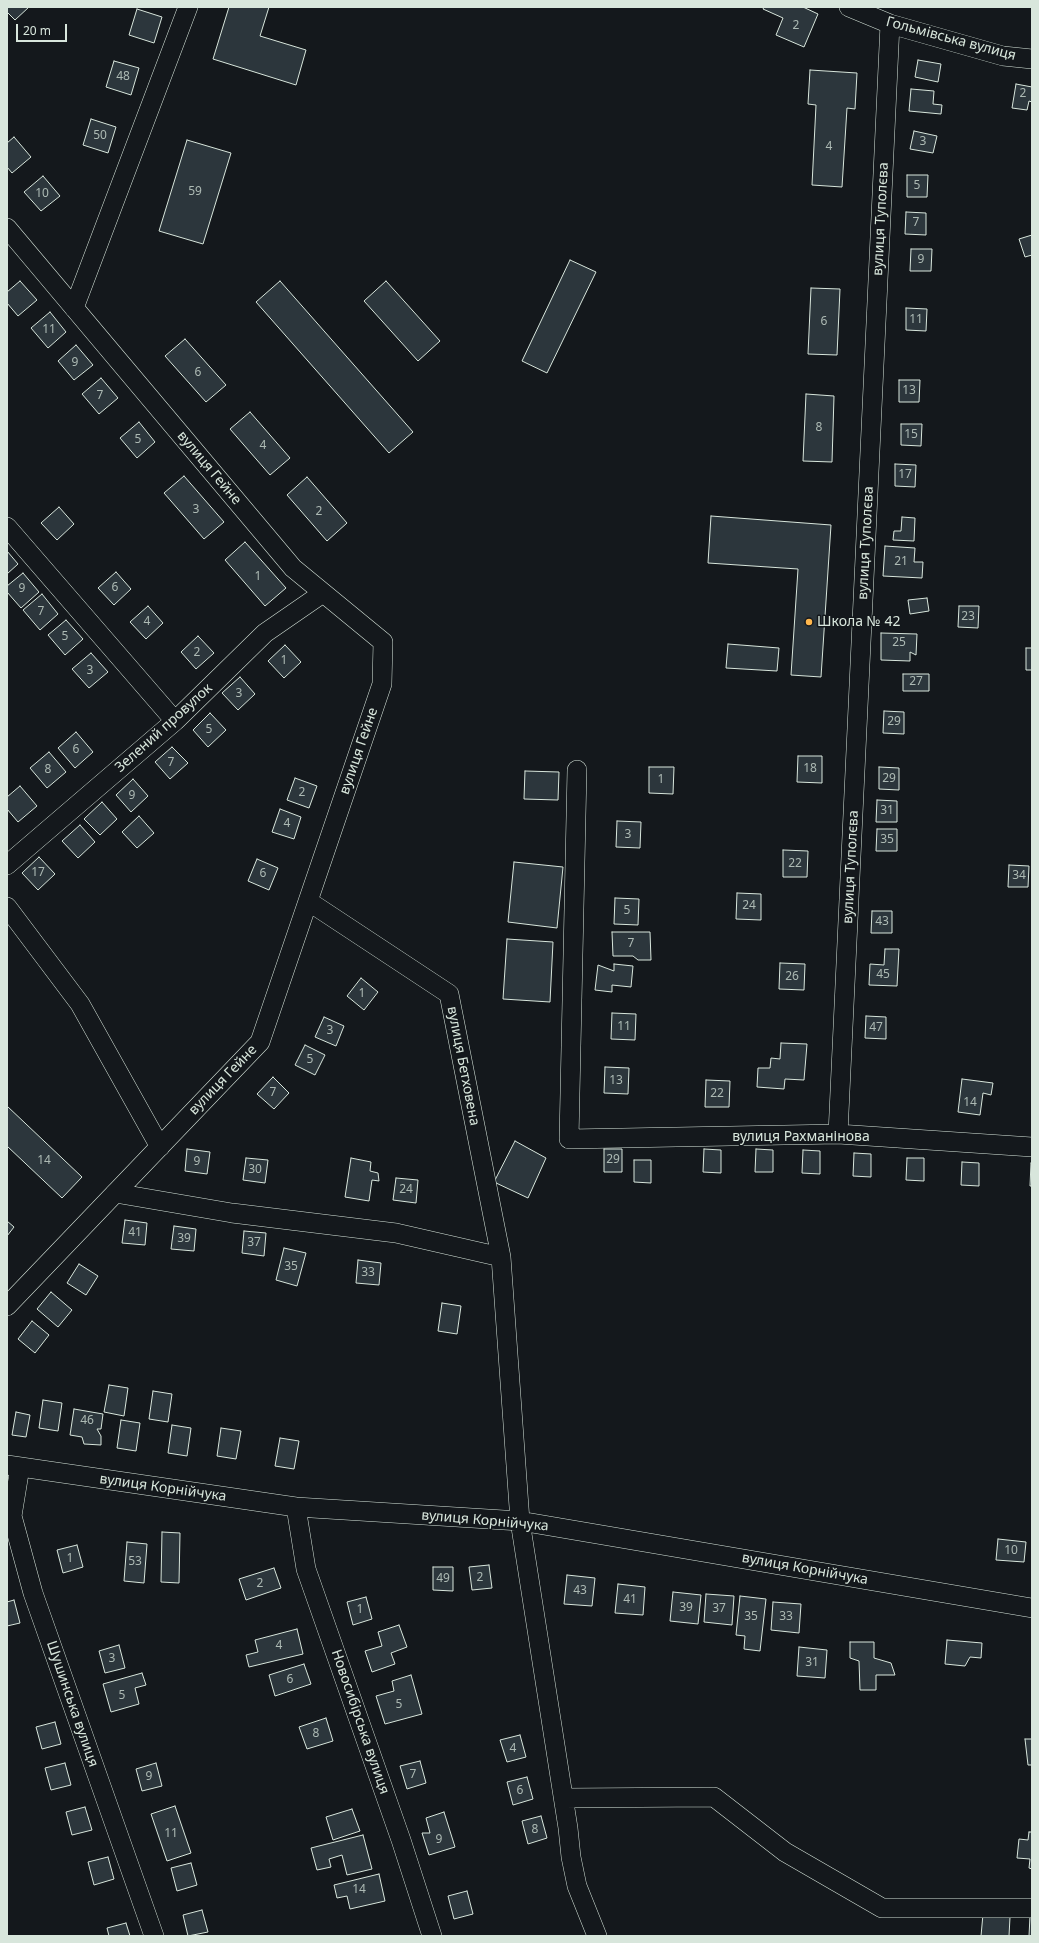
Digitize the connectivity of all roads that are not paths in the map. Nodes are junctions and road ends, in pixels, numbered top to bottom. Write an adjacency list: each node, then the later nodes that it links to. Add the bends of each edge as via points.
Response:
1 (188, 7): 6 (street)
2 (849, 7): 3 (street, Гольмівська вулиця)
3 (890, 24): 4 (street, Гольмівська вулиця, via 1003,56); 14 (street, вулиця Туполєва)
4 (1032, 60)
5 (7, 228): 6 (street, вулиця Гейне)
6 (74, 308): 8 (street, вулиця Гейне, via 293,568)
7 (7, 527): 9 (street)
8 (323, 594): 9 (street, Зелений провулок, via 265,633); 12 (street, вулиця Гейне, via 382,642 382,684)
9 (175, 722): 11 (street, Зелений провулок)
10 (577, 770): 14 (street, вулиця Рахманінова, via 569,1139)
11 (7, 865)
12 (308, 901): 15 (street, вулиця Гейне, via 260,1042); 18 (street, вулиця Бетховена, via 449,994)
13 (7, 908): 15 (street, via 80,1004)
14 (838, 1134): 16 (street, вулиця Рахманінова)
15 (160, 1147): 17 (street, вулиця Гейне)
16 (1032, 1148)
17 (115, 1193): 18 (street, via 232,1213 396,1233); 19 (street, вулиця Гейне)
18 (501, 1257): 22 (street, вулиця Бетховена)
19 (7, 1306)
20 (14, 1466): 21 (street, вулиця Корнійчука); 26 (street, Шушинська вулиця, via 12,1516 33,1593)
21 (296, 1507): 22 (street, вулиця Корнійчука); 27 (street, Новосибірська вулиця, via 306,1569)
22 (520, 1521): 23 (street, вулиця Корнійчука); 24 (street, вулиця Бетховена)
23 (1032, 1608)
24 (564, 1798): 25 (street, via 714,1797 786,1852 882,1908); 28 (street, вулиця Бетховена, via 576,1886)
25 (1032, 1908)
26 (154, 1936)
27 (432, 1936)
28 (597, 1936)

